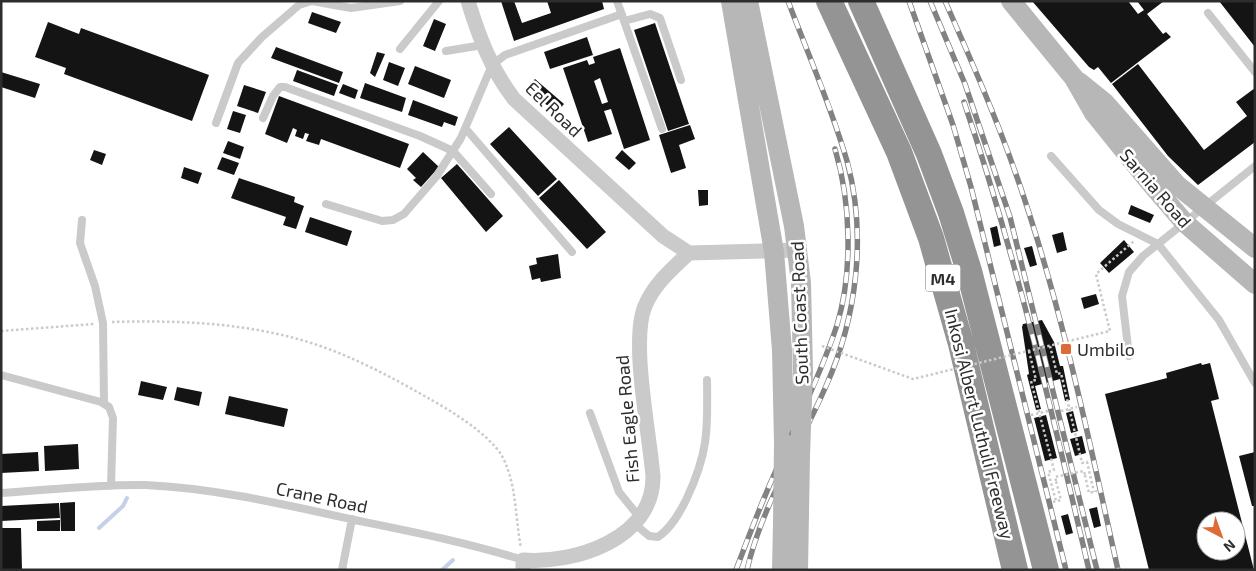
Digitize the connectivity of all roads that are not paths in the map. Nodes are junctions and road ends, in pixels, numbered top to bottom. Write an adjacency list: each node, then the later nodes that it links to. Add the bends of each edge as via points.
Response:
1 (400, 1): 20 (lane, via 351,8 307,2 294,9 252,46 238,63)
2 (439, 1): 13 (lane)
3 (468, 1): 12 (street, Eel Road)
4 (617, 1): 11 (lane)
5 (731, 1): 35 (street, South Coast Road)
6 (748, 1): 33 (street, South Coast Road, via 788,187)
7 (830, 1): 52 (highway, Inkosi Albert Luthuli Freeway / M4, via 899,152 932,238)
8 (861, 1): 53 (highway, Inkosi Albert Luthuli Freeway / M4, via 930,154 970,271)
9 (1011, 1): 17 (street, Sarnia Road)
10 (1208, 13): 16 (lane)
11 (623, 18): 15 (lane, via 506,55); 18 (lane, via 650,14 660,18); 22 (lane)
12 (482, 45): 14 (lane); 15 (street, Eel Road)
13 (400, 49)
14 (446, 51)
15 (492, 65): 21 (lane); 36 (street, Eel Road, via 514,98 647,222)
16 (1255, 72)
17 (1074, 78): 28 (street, Sarnia Road, via 1105,103 1177,185); 30 (street, Sarnia Road, via 1094,113)
18 (681, 80)
19 (263, 118): 23 (lane, via 275,92 283,87)
20 (216, 123)
21 (466, 129): 23 (lane); 34 (lane)
22 (662, 129)
23 (453, 151): 26 (lane); 27 (lane, via 409,209 396,218 382,221)
24 (1051, 156): 31 (lane, via 1099,210 1118,224)
25 (1255, 166): 28 (lane)
26 (491, 194)
27 (326, 204)
28 (1202, 207): 30 (lane); 32 (street, Sarnia Road)
29 (82, 220): 42 (lane, via 80,243 95,286 103,323)
30 (1184, 222): 31 (lane); 37 (street, Sarnia Road)
31 (1158, 244): 38 (lane, via 1132,268 1124,282 1123,314); 41 (lane, via 1219,320)
32 (1255, 248)
33 (797, 250): 35 (street); 51 (street, South Coast Road, bridge, via 802,299 803,371)
34 (572, 252)
35 (774, 252): 36 (street); 50 (street, South Coast Road, bridge, via 782,350)
36 (689, 254): 47 (street, Fish Eagle Road, via 656,287 644,307 640,325 641,369 653,477 651,495)
37 (1255, 284)
38 (1129, 356)
39 (1, 375): 42 (lane)
40 (707, 380): 47 (lane, via 708,426 703,460 680,512 658,537 649,536)
41 (1255, 383)
42 (104, 403): 44 (lane, via 111,409 112,418)
43 (590, 413): 47 (lane, via 619,492)
44 (111, 486): 45 (lane, Crane Road); 46 (lane, Crane Road, via 201,490)
45 (1, 493)
46 (352, 519): 48 (lane, Crane Road, via 454,540); 49 (lane)
47 (638, 521): 48 (street, via 625,533 581,554)
48 (523, 565)
49 (342, 570)
50 (782, 570)
51 (798, 570)
52 (1016, 570)
53 (1046, 570)

